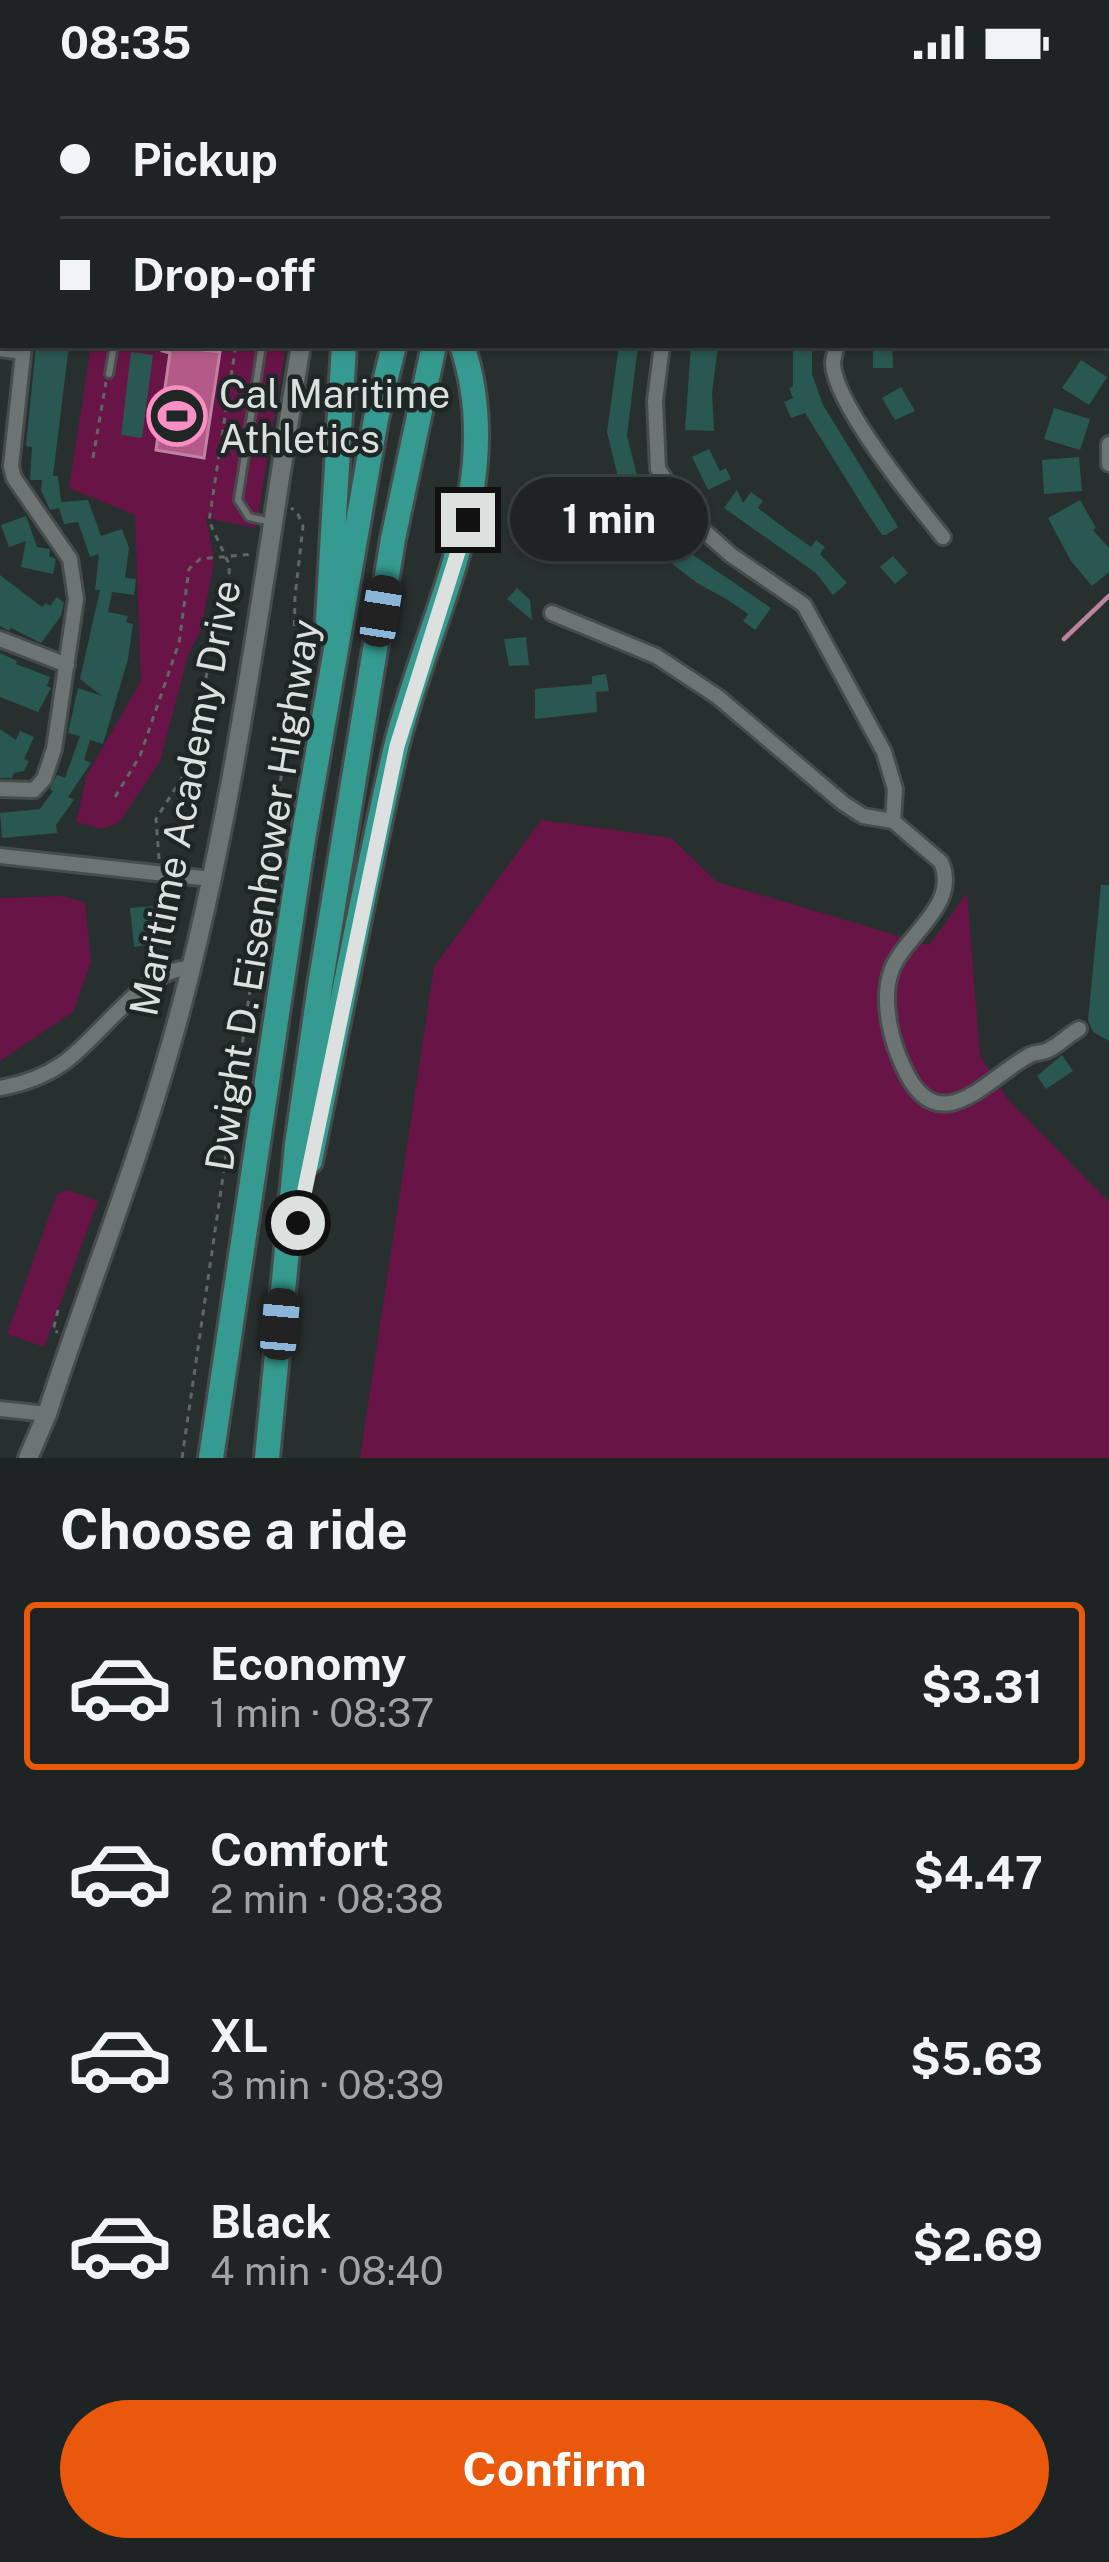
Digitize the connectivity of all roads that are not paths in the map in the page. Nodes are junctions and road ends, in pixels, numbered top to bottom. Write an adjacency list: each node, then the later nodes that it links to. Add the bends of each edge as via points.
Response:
1 (114, 348): 12 (lane)
2 (262, 348): 16 (lane, via 238,500 248,517)
3 (300, 348): 16 (street, Maritime Academy Drive)
4 (344, 348): 21 (highway)
5 (393, 348): 21 (highway, Dwight D. Eisenhower Highway)
6 (433, 348): 29 (highway, Dwight D. Eisenhower Highway, via 393,539 320,986)
7 (463, 348): 29 (highway, via 477,434 468,520 397,746)
8 (662, 348): 23 (street, via 658,469 694,522 804,605 884,752 895,789)
9 (836, 348): 17 (street, via 833,363 847,400)
10 (0, 349): 11 (street)
11 (23, 349): 15 (street)
12 (110, 374)
13 (1109, 444): 14 (street)
14 (1109, 464)
15 (7, 479): 20 (street, via 70,559 76,598)
16 (273, 513): 25 (street, Maritime Academy Drive)
17 (943, 538)
18 (552, 613): 23 (street, via 656,656 863,816)
19 (0, 639): 20 (street)
20 (67, 665): 22 (street, via 50,766 34,790)
21 (322, 736): 33 (highway, Dwight D. Eisenhower Highway)
22 (0, 789)
23 (893, 821): 27 (street, via 945,870 926,924 889,977 892,1039 916,1088 937,1101 961,1101)
24 (0, 856): 25 (street)
25 (211, 879): 26 (street, Maritime Academy Drive)
26 (189, 968): 28 (street, via 159,974 62,1064); 31 (street, Maritime Academy Drive, via 169,1052)
27 (1079, 1029)
28 (0, 1088)
29 (282, 1298): 34 (highway, Dwight D. Eisenhower Highway)
30 (0, 1409): 31 (street)
31 (47, 1414): 32 (street, Maritime Academy Drive)
32 (28, 1458)
33 (211, 1458)
34 (267, 1458)

